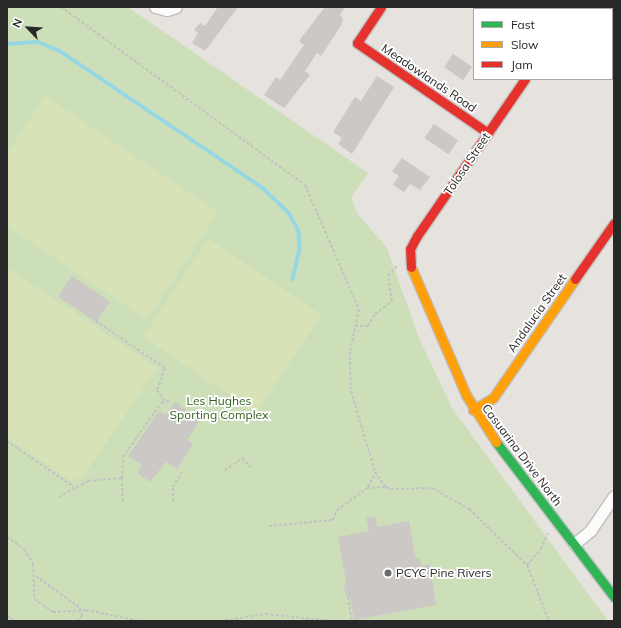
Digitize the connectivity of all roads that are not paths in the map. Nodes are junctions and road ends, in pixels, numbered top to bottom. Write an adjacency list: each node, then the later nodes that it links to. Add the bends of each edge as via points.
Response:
1 (155, 7): 3 (street)
2 (381, 7): 5 (street, Meadowlands Road, via 357,43)
3 (172, 8)
4 (524, 80): 5 (street, Tolosa Street)
5 (488, 132): 7 (street, Tolosa Street)
6 (614, 223): 8 (street, Andalucia Street, via 493,398)
7 (410, 249): 8 (street, Casuarina Drive North, via 409,263 414,278)
8 (473, 410): 10 (street, Casuarina Drive North)
9 (614, 496): 10 (street, via 590,531)
10 (574, 544): 11 (street, Casuarina Drive North)
11 (614, 597)

